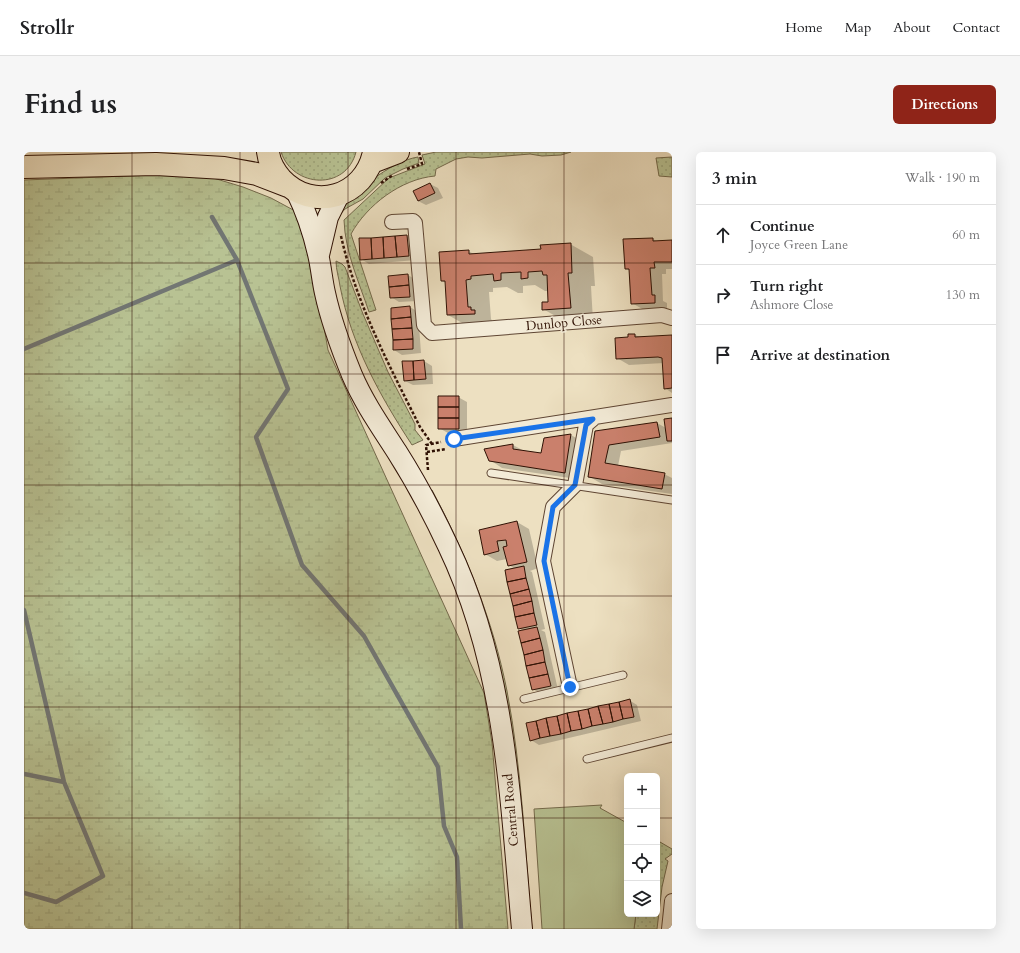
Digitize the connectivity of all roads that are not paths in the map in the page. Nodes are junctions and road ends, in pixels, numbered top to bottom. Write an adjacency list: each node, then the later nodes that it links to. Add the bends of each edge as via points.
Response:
1 (268, 152): 5 (main road, via 276,173)
2 (373, 157): 3 (main road); 6 (main road, via 367,173 359,182)
3 (400, 165)
4 (24, 167): 5 (main road, via 156,164 224,168 257,174)
5 (292, 189): 6 (main road, via 309,196 324,198); 8 (street, via 305,210)
6 (338, 195): 8 (street, via 328,217)
7 (392, 222): 9 (street, Dunlop Close, via 415,223 424,325 432,333 662,315)
8 (319, 255): 22 (street, Central Road, via 325,294 339,343 353,377 372,414 420,491 449,547 483,637 504,737)
9 (672, 318)
10 (672, 405): 11 (street)
11 (593, 419): 12 (street); 14 (street, via 586,425)
12 (454, 439)
13 (491, 473): 14 (lane)
14 (575, 485): 15 (lane); 17 (street, via 553,507 544,561)
15 (672, 500)
16 (623, 675): 17 (lane)
17 (570, 687): 18 (lane)
18 (524, 699)
19 (672, 738): 20 (lane)
20 (587, 759)
21 (672, 901): 23 (street)
22 (522, 929)
23 (669, 929)

